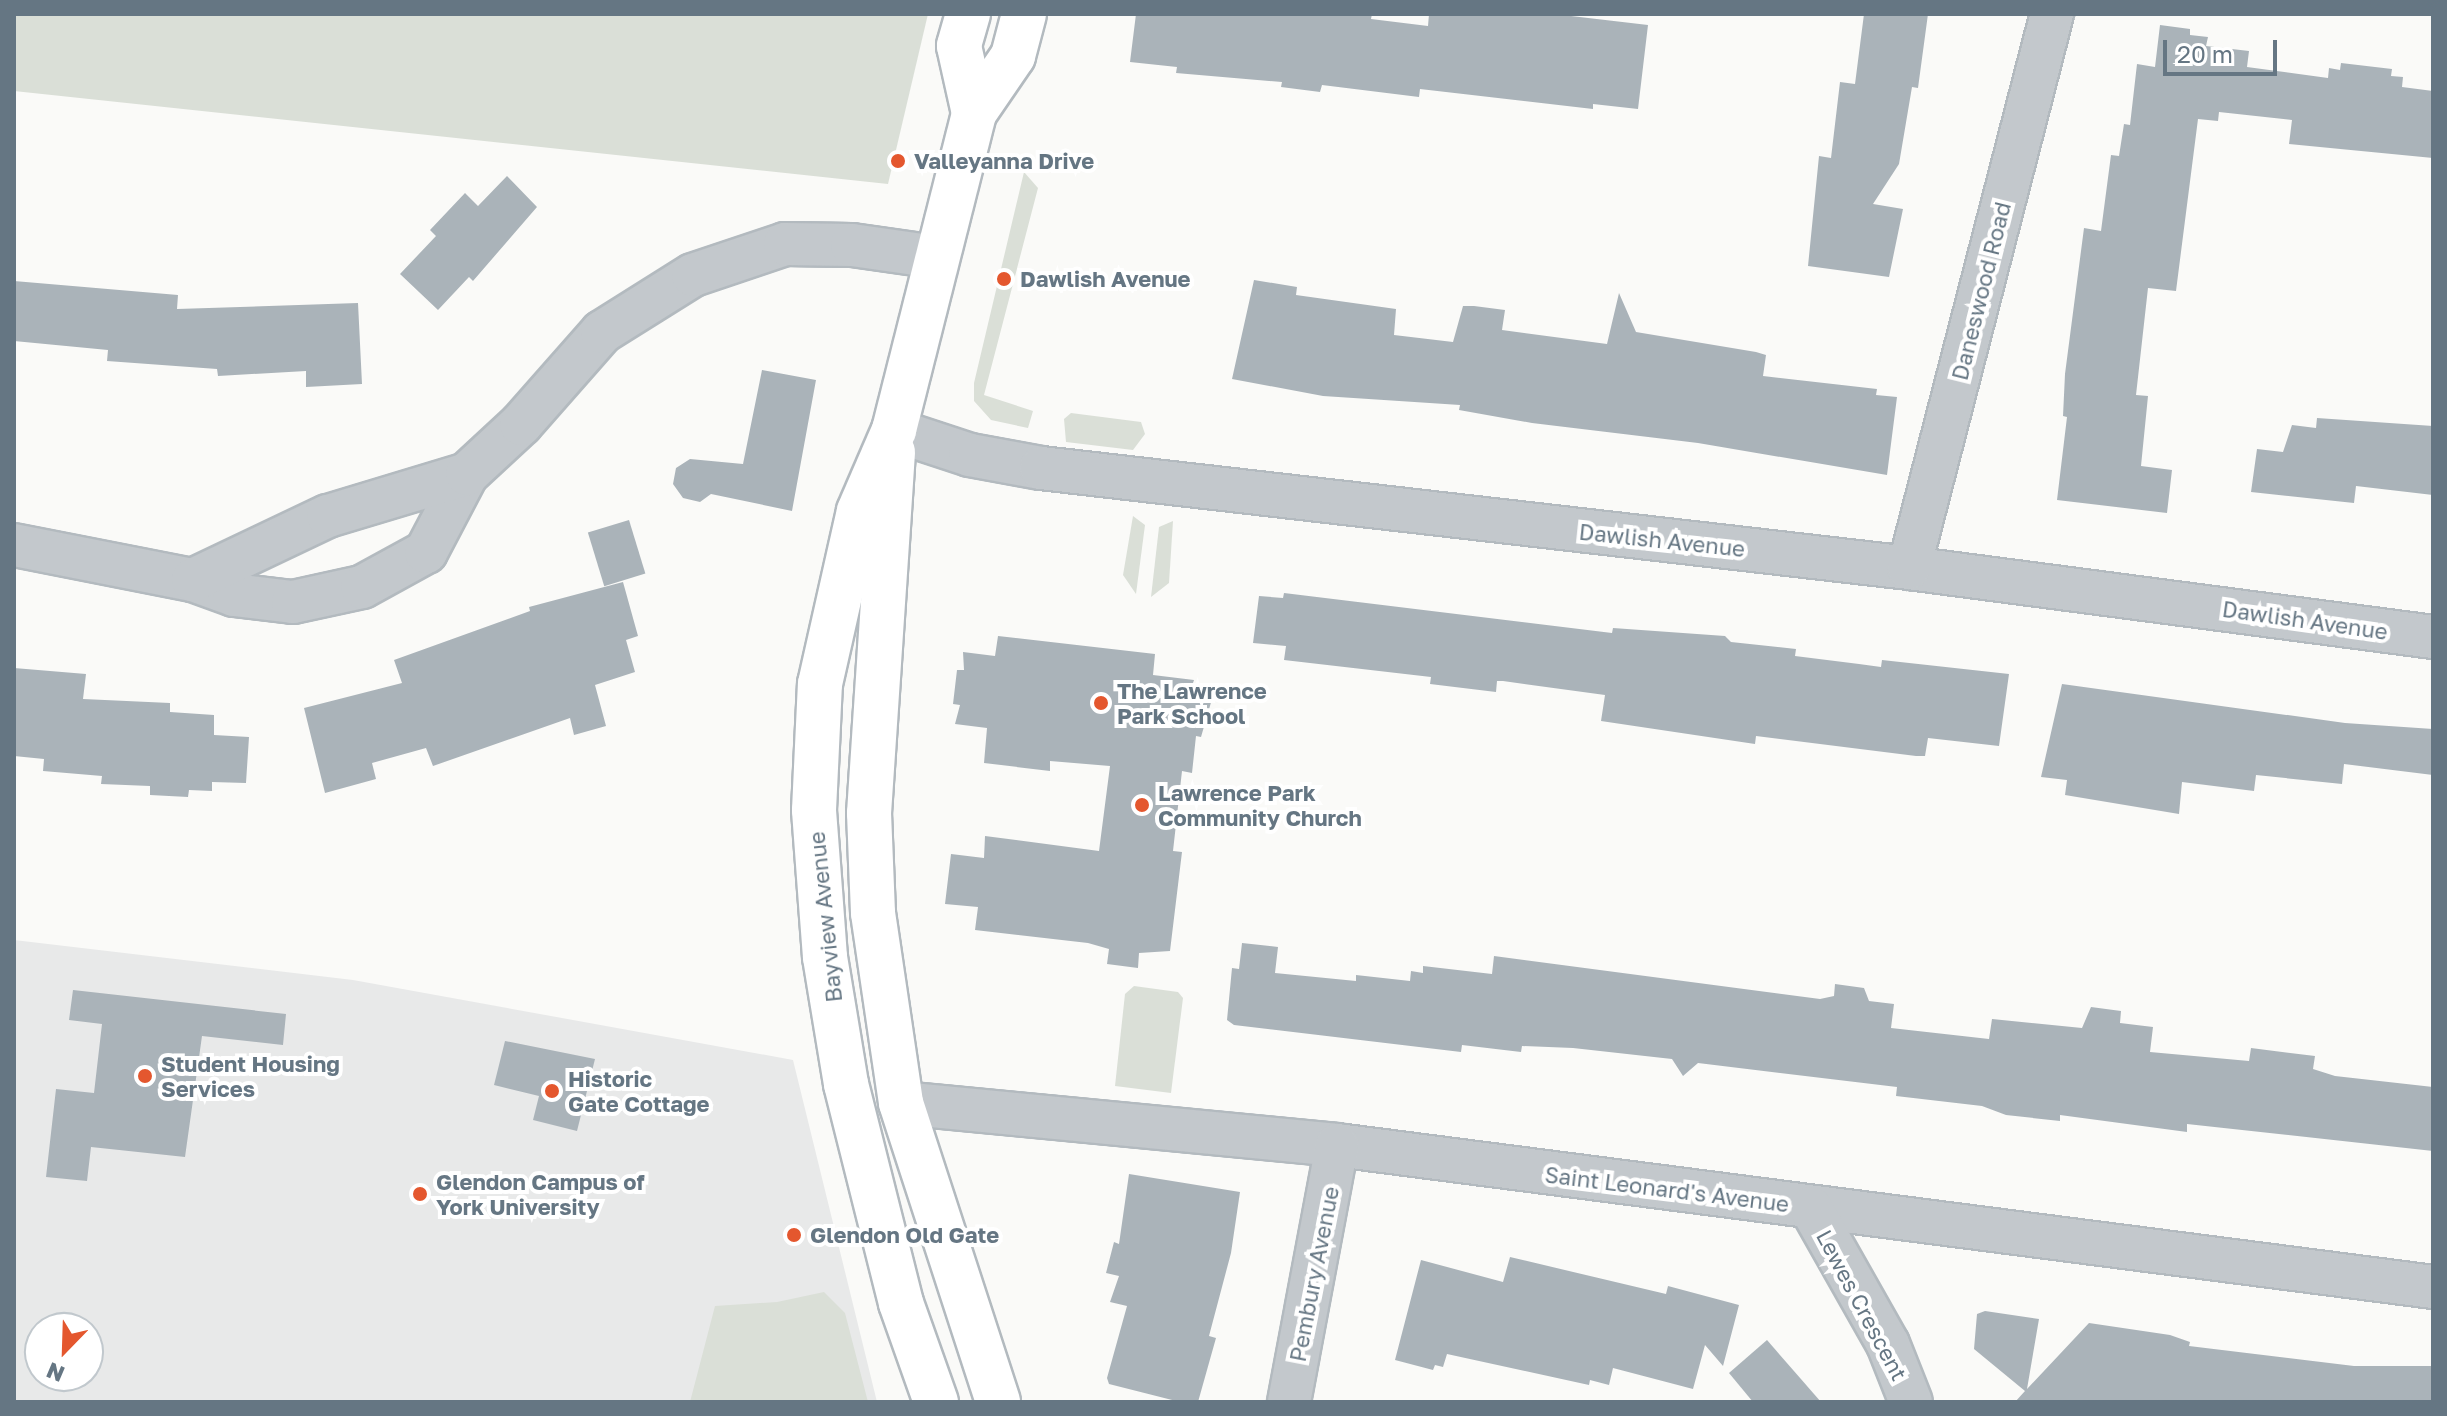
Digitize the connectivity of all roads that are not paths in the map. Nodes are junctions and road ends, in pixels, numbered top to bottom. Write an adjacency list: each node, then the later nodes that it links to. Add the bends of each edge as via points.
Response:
1 (968, 14): 4 (main road, Bayview Avenue, via 959,46)
2 (1024, 14): 4 (main road, Bayview Avenue, via 1013,56)
3 (2052, 14): 9 (street, Daneswood Road)
4 (974, 113): 5 (main road, Bayview Avenue)
5 (936, 257): 6 (main road, Bayview Avenue); 7 (street, via 852,245 785,244 693,275 602,332 521,424)
6 (894, 430): 9 (street, Dawlish Avenue, via 970,455 1041,468); 12 (main road, Bayview Avenue, via 869,813 873,913); 17 (main road, Bayview Avenue, via 859,511 834,605 820,684 814,810 825,957 846,1084)
7 (467, 474): 10 (street, via 328,516); 10 (street, via 426,552 362,587 293,602 234,595)
8 (14, 545): 10 (street)
9 (1909, 568): 11 (street, Dawlish Avenue)
10 (193, 580)
11 (2433, 637)
12 (901, 1103): 13 (street, Saint Leonard's Avenue); 15 (main road, Bayview Avenue)
13 (1337, 1145): 14 (street, Saint Leonard's Avenue); 22 (street, Pembury Avenue)
14 (1811, 1208): 16 (street, Saint Leonard's Avenue); 23 (street, Lewes Crescent, via 1888,1344)
15 (948, 1249): 20 (main road, Bayview Avenue); 21 (main road)
16 (2433, 1287)
17 (901, 1303): 18 (main road); 19 (main road, Bayview Avenue)
18 (922, 1402)
19 (936, 1402)
20 (998, 1402)
21 (1025, 1402)
22 (1289, 1402)
23 (1911, 1402)

